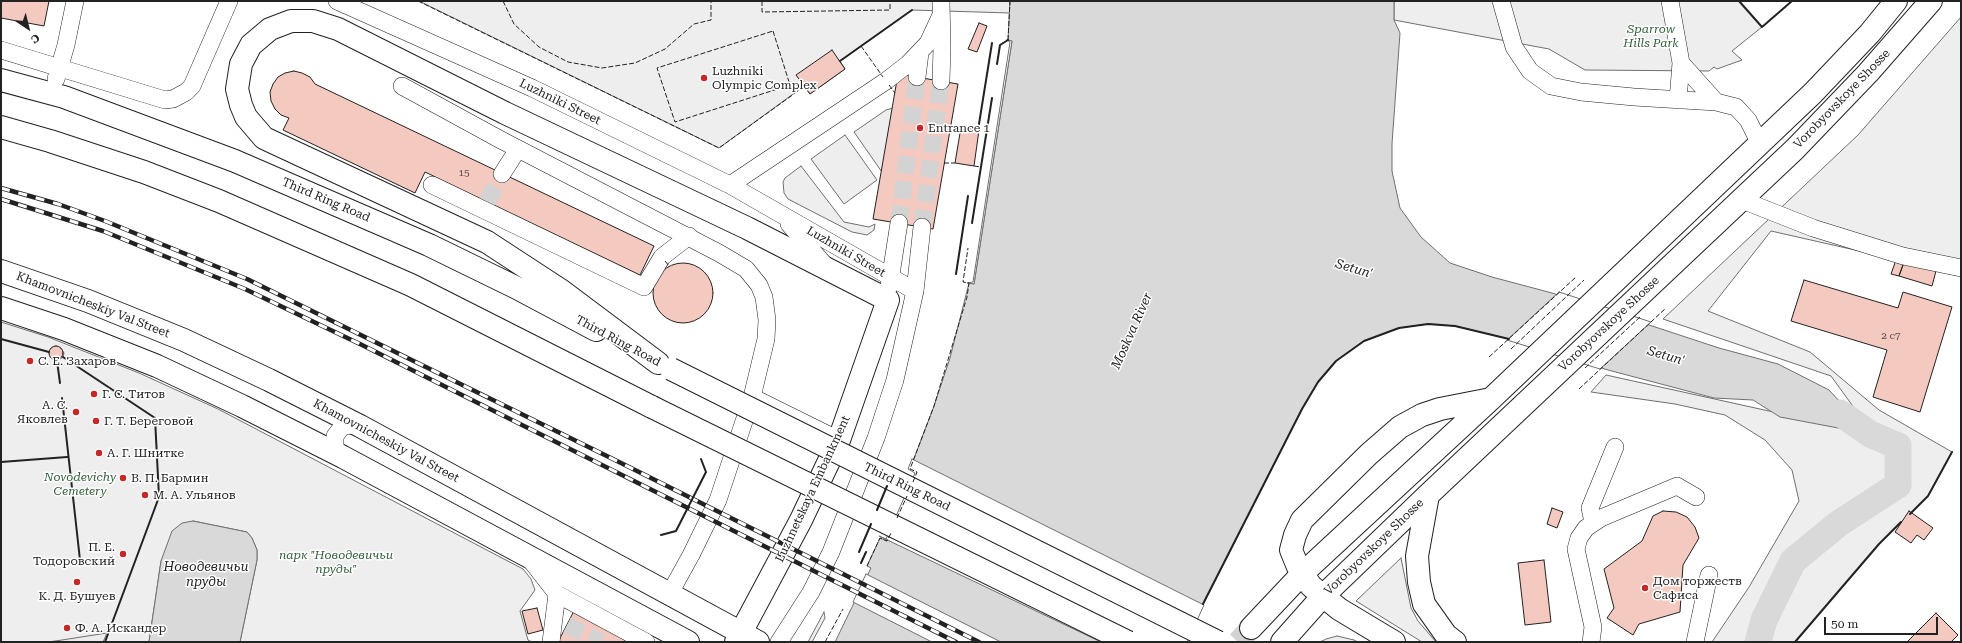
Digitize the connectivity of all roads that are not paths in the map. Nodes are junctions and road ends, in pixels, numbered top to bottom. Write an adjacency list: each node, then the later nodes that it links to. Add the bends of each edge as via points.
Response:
1 (75, 1): 12 (street)
2 (229, 1): 12 (street, via 192,86 173,99 165,100)
3 (337, 1): 26 (street, Luzhniki Street, via 532,88)
4 (1501, 1): 17 (street, via 1514,47 1530,71 1551,86 1581,92)
5 (1670, 1): 11 (street)
6 (1896, 1): 22 (main road, Vorobyovskoye Shosse, via 1814,93)
7 (1931, 1): 27 (main road, Vorobyovskoye Shosse, via 1868,73)
8 (941, 8): 10 (street, via 928,43); 15 (street)
9 (1, 50): 12 (street)
10 (920, 53): 13 (street); 26 (street, via 886,81)
11 (1681, 63): 17 (street); 18 (street)
12 (57, 74)
13 (917, 77)
14 (1, 80): 40 (main road, Third Ring Road, via 64,97 235,161 429,245 515,287)
15 (941, 81)
16 (402, 86): 23 (street)
17 (1678, 100): 18 (street)
18 (1716, 102): 22 (street, via 1736,108 1748,120)
19 (1, 127): 21 (main road)
20 (1, 136): 21 (main road)
21 (50, 141): 63 (main road, bridge, via 144,172 219,201 411,285)
22 (1760, 144): 42 (main road, Vorobyovskoye Shosse)
23 (518, 149): 24 (street); 31 (street)
24 (502, 174)
25 (432, 185): 31 (street, via 486,206 644,287 662,257)
26 (730, 185): 28 (street, Luzhniki Street)
27 (1742, 200): 32 (street, via 1903,256); 47 (main road, Vorobyovskoye Shosse)
28 (778, 212): 33 (street, Luzhniki Street); 35 (street, Luzhniki Street)
29 (899, 223): 35 (street, Luzhnetskaya Embankment)
30 (922, 227): 36 (street)
31 (689, 236): 41 (street, via 746,269 759,285 764,297 766,340)
32 (1961, 268)
33 (830, 270): 37 (main road); 40 (main road, via 505,113 338,28 300,20 280,24 261,36 245,54 237,89 246,117 264,138 487,242 562,291)
34 (1, 271): 43 (main road, Khamovnicheskiy Val Street, via 88,301 184,340)
35 (890, 277): 36 (street, Luzhniki Street); 37 (street, Luzhnetskaya Embankment)
36 (915, 291): 39 (street)
37 (888, 300): 39 (street); 44 (main road, Luzhnetskaya Embankment)
38 (1, 308): 46 (main road, via 64,329 157,366)
39 (910, 311): 62 (street, via 895,380 856,490 831,552)
40 (658, 363): 64 (main road, Third Ring Road, bridge)
41 (752, 397): 44 (street); 53 (street, via 718,500 692,555)
42 (1491, 399): 51 (main road, Vorobyovskoye Shosse); 51 (main road, via 1422,415 1400,427 1368,454 1302,520 1291,550)
43 (360, 426): 46 (street, via 342,427 335,436 335,448); 53 (main road, Khamovnicheskiy Val Street)
44 (839, 440): 57 (main road, Luzhnetskaya Embankment)
45 (1615, 447): 49 (street, via 1590,508)
46 (343, 457): 50 (main road)
47 (1428, 495): 55 (main road, Vorobyovskoye Shosse); 67 (main road, via 1417,556 1419,582 1424,604 1446,635)
48 (1696, 497): 49 (street, via 1677,486)
49 (1594, 522): 68 (street, via 1579,538 1576,549 1593,627)
50 (523, 552): 54 (street); 58 (main road)
51 (1302, 574): 55 (main road); 56 (main road, Vorobyovskoye Shosse)
52 (1709, 575): 69 (street)
53 (670, 593): 57 (main road, Khamovnicheskiy Val Street)
54 (557, 594): 59 (street, via 560,622); 60 (street)
55 (1322, 597): 65 (main road, Vorobyovskoye Shosse); 66 (main road)
56 (1251, 628)
57 (745, 639)
58 (684, 640): 61 (street, via 671,636)
59 (551, 642)
60 (646, 642)
61 (654, 642)
62 (779, 642)
63 (1128, 642)
64 (1218, 642)
65 (1282, 642)
66 (1394, 642)
67 (1455, 642)
68 (1591, 642)
69 (1695, 642)

